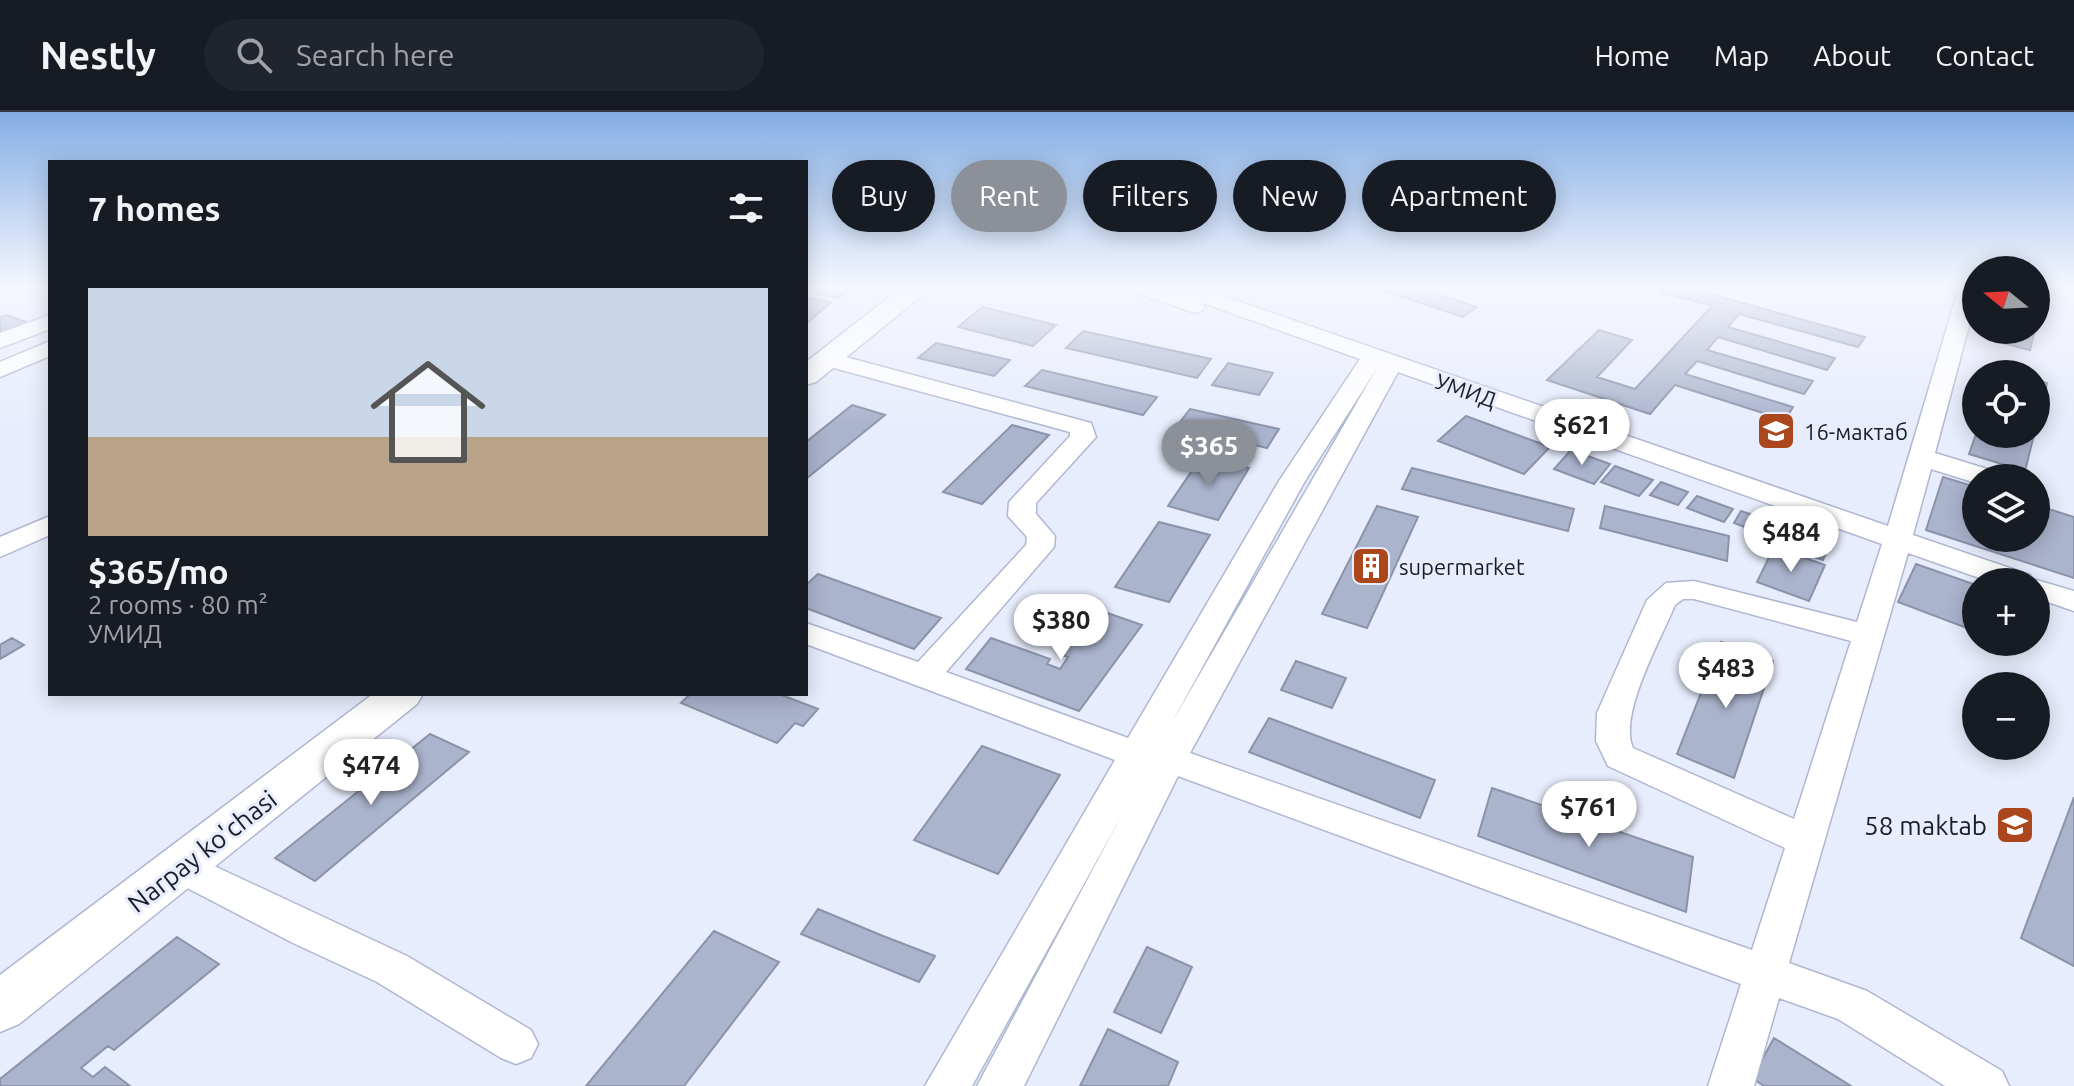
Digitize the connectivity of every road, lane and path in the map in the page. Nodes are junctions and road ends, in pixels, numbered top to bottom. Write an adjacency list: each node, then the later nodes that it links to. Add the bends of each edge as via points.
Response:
1 (21, 332): 6 (street)
2 (861, 332): 9 (main road)
3 (1281, 332): 8 (street, УМИД)
4 (1297, 332): 8 (street, УМИД)
5 (1956, 332): 11 (street)
6 (0, 341)
7 (48, 349): 10 (street)
8 (1386, 366): 14 (street, УМИД); 23 (street, via 1292,481)
9 (816, 368): 21 (street, via 1082,428 1083,437 1023,502 1022,516 1041,536 1040,547)
10 (0, 370)
11 (1920, 457): 12 (street); 14 (street)
12 (1962, 470)
13 (48, 525): 15 (street)
14 (1898, 538): 16 (street, УМИД); 20 (street)
15 (0, 548)
16 (1981, 568)
17 (2050, 593): 18 (street)
18 (2074, 601)
19 (808, 634): 21 (street)
20 (1868, 635): 24 (street); 24 (street, via 1677,590 1662,600 1614,713 1613,741 1620,757)
21 (924, 676): 23 (street)
22 (399, 696): 25 (main road, Narpay ko'chasi)
23 (1152, 756): 26 (street); 29 (street); 30 (street)
24 (1806, 841): 26 (street)
25 (182, 867): 27 (main road, Narpay ko'chasi); 28 (street, via 392,969)
26 (1766, 974): 31 (street); 32 (street, via 1852,1005)
27 (0, 1007)
28 (516, 1044)
29 (948, 1086)
30 (1000, 1086)
31 (1731, 1086)
32 (1986, 1086)

